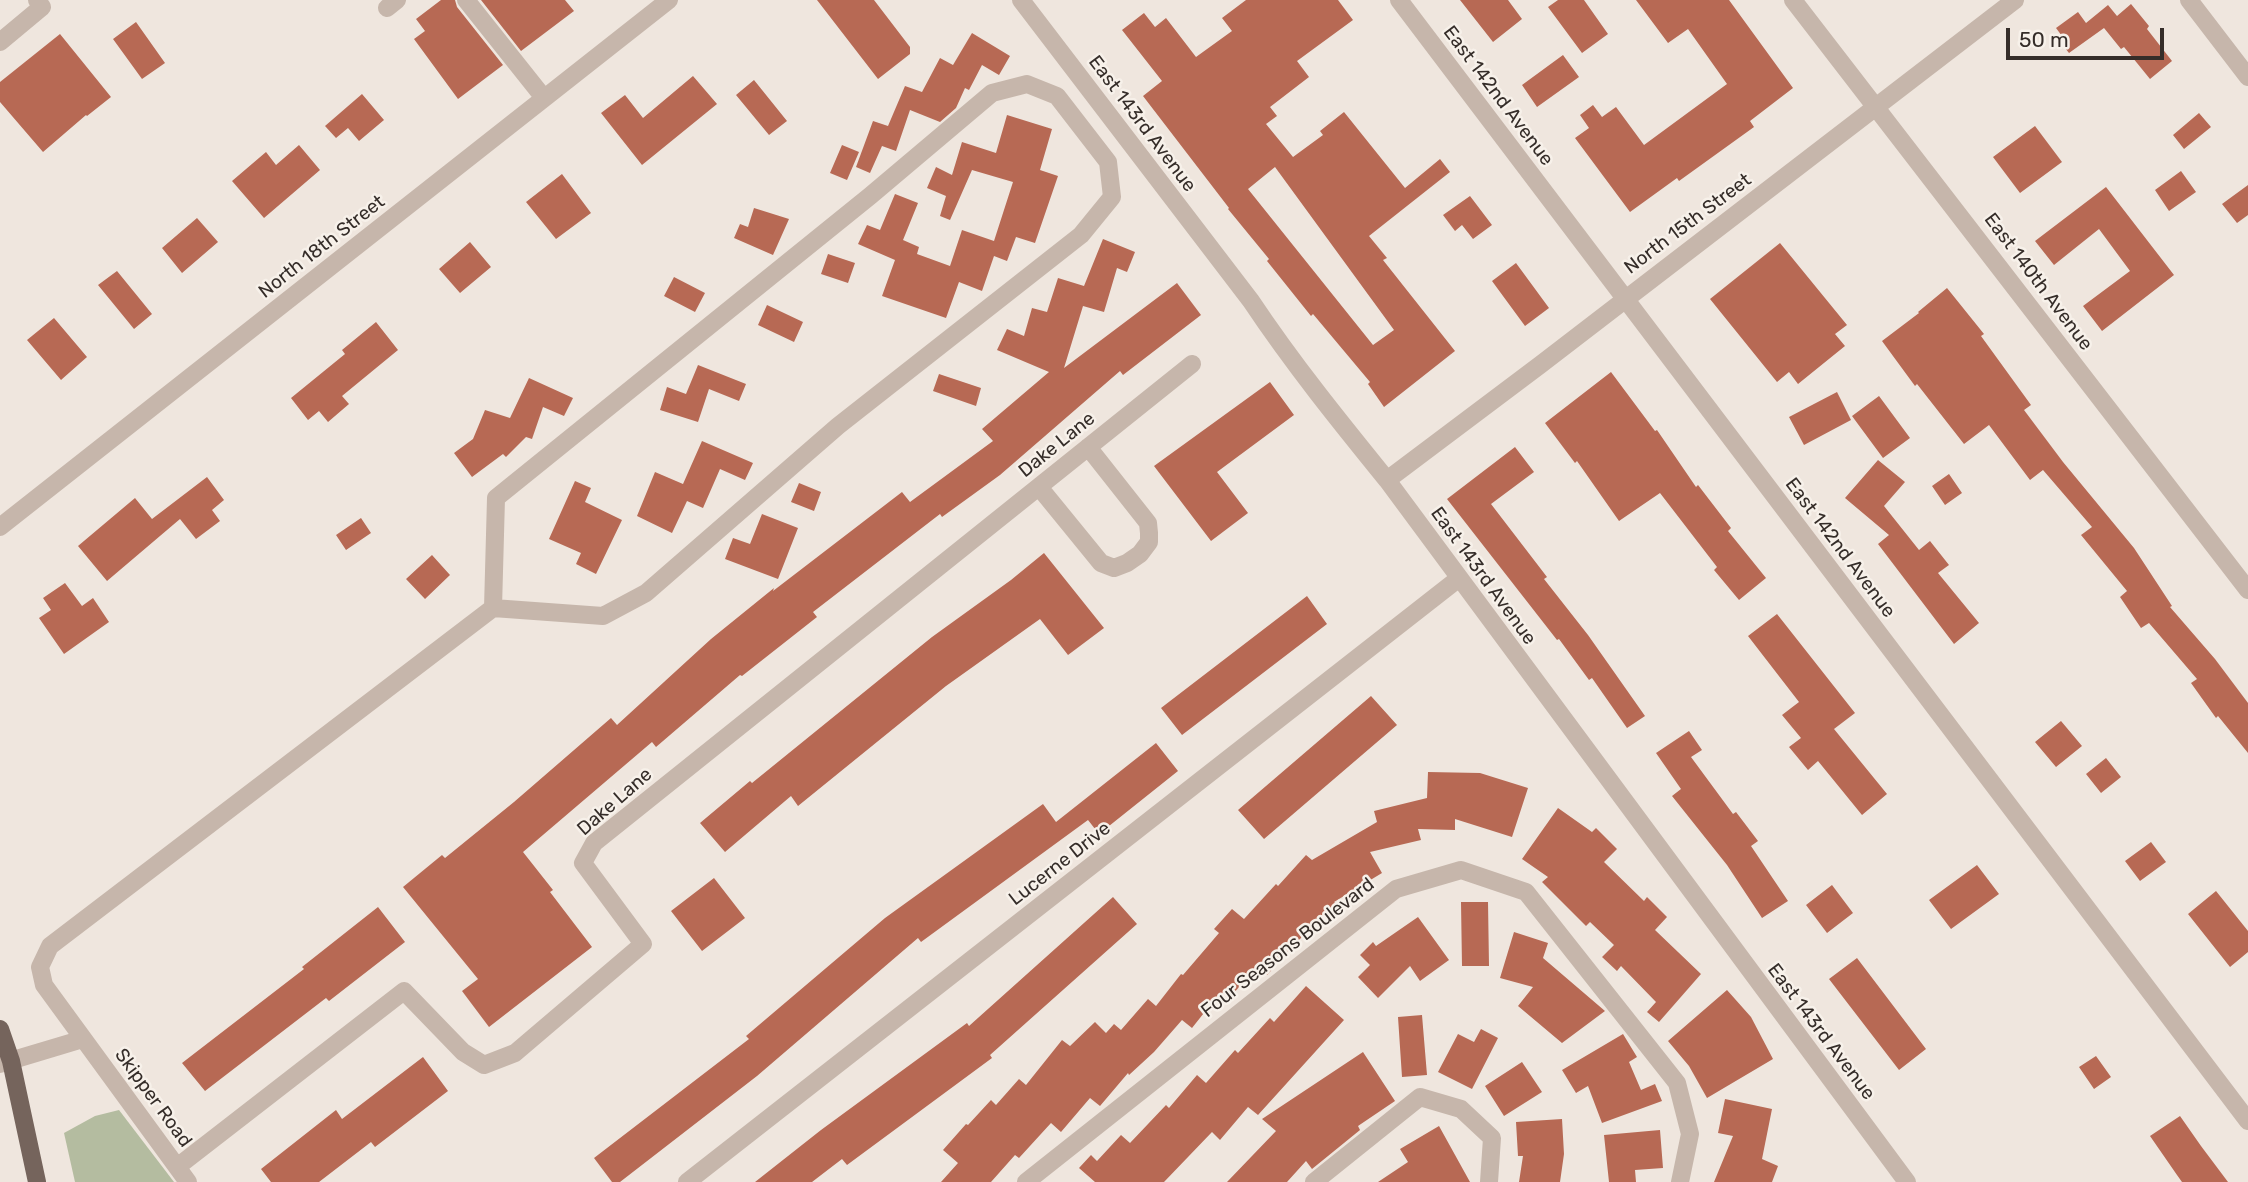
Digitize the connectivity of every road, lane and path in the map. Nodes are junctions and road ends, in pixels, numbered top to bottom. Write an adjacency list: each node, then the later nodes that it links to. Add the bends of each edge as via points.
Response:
1 (466, 0): 11 (street)
2 (669, 0): 11 (street, North 18th Street)
3 (1021, 0): 16 (street, East 143rd Avenue)
4 (1399, 0): 13 (street, East 142nd Avenue)
5 (1794, 0): 12 (street, East 140th Avenue)
6 (2015, 0): 12 (street, North 15th Street)
7 (2189, 0): 10 (street)
8 (40, 4): 9 (street)
9 (0, 42)
10 (2248, 77)
11 (544, 99): 18 (street, North 18th Street)
12 (1877, 106): 13 (street, North 15th Street); 20 (street, East 140th Avenue)
13 (1625, 299): 16 (street, North 15th Street); 25 (street, East 142nd Avenue)
14 (1192, 364): 15 (street, Dake Lane)
15 (1088, 447): 17 (street, Dake Lane); 17 (street, via 1148,523 1149,542 1140,554 1114,568 1101,563)
16 (1387, 480): 19 (street, East 143rd Avenue)
17 (1039, 486): 26 (street, Dake Lane, via 594,843 583,863 643,944 515,1053 484,1065 463,1052 404,991)
18 (0, 527)
19 (1458, 579): 29 (street, Lucerne Drive); 34 (street, East 143rd Avenue)
20 (2248, 590)
21 (492, 608): 21 (street, via 603,616 646,593 838,426 1081,234 1112,197 1108,162 1057,96 1027,84 992,93 496,498); 23 (street, Skipper Road, via 50,946 40,967 44,985)
22 (0, 1029): 24 (main road)
23 (83, 1039): 24 (street); 26 (street, Skipper Road)
24 (5, 1062): 27 (main road)
25 (2248, 1121)
26 (177, 1167): 28 (street, Skipper Road)
27 (37, 1182)
28 (188, 1182)
29 (687, 1182)
30 (1026, 1182): 33 (street, Four Seasons Boulevard, via 1396,889 1461,870 1526,892 1677,1083 1690,1134)
31 (1314, 1182): 32 (street, via 1420,1097 1461,1109 1492,1138)
32 (1489, 1182)
33 (1679, 1182)
34 (1907, 1182)

